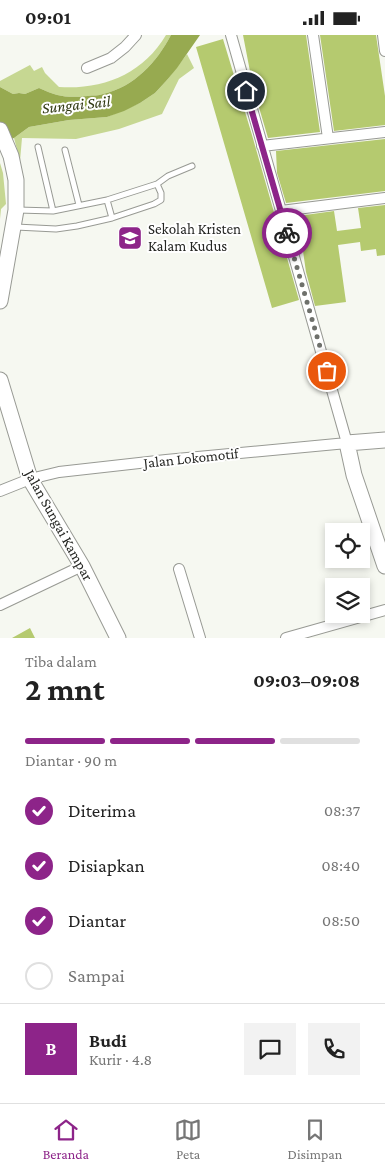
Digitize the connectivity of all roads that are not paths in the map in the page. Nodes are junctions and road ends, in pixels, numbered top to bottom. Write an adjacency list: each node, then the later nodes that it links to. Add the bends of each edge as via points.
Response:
1 (136, 35): 6 (street, via 111,58)
2 (231, 35): 10 (street)
3 (313, 35): 9 (street)
4 (383, 35): 5 (street)
5 (385, 51)
6 (87, 68)
7 (0, 130): 18 (street, via 11,156 16,180)
8 (385, 132): 9 (street)
9 (328, 139): 10 (street)
10 (262, 146): 20 (street)
11 (38, 147): 19 (lane)
12 (65, 150): 17 (lane)
13 (192, 166): 14 (lane)
14 (157, 184): 16 (lane); 21 (lane, via 161,200)
15 (385, 198): 20 (street)
16 (107, 200): 17 (lane); 21 (lane)
17 (79, 205): 19 (lane)
18 (16, 209): 19 (lane); 22 (street)
19 (53, 211)
20 (281, 211): 26 (street)
21 (112, 218): 22 (lane, via 56,229)
22 (13, 227): 23 (street)
23 (0, 301)
24 (0, 380): 27 (street, Jalan Sungai Kampar)
25 (385, 440): 26 (street, Jalan Lokomotif)
26 (347, 443): 27 (street, Jalan Lokomotif, via 59,472); 30 (street, via 354,475)
27 (30, 479): 28 (street, Jalan Lokomotif); 29 (street, Jalan Sungai Kampar)
28 (0, 491)
29 (82, 566): 32 (street); 34 (street, Jalan Sungai Kampar)
30 (385, 566)
31 (179, 569): 35 (street)
32 (0, 605)
33 (385, 610): 36 (street)
34 (118, 638)
35 (200, 638)
36 (286, 638)

